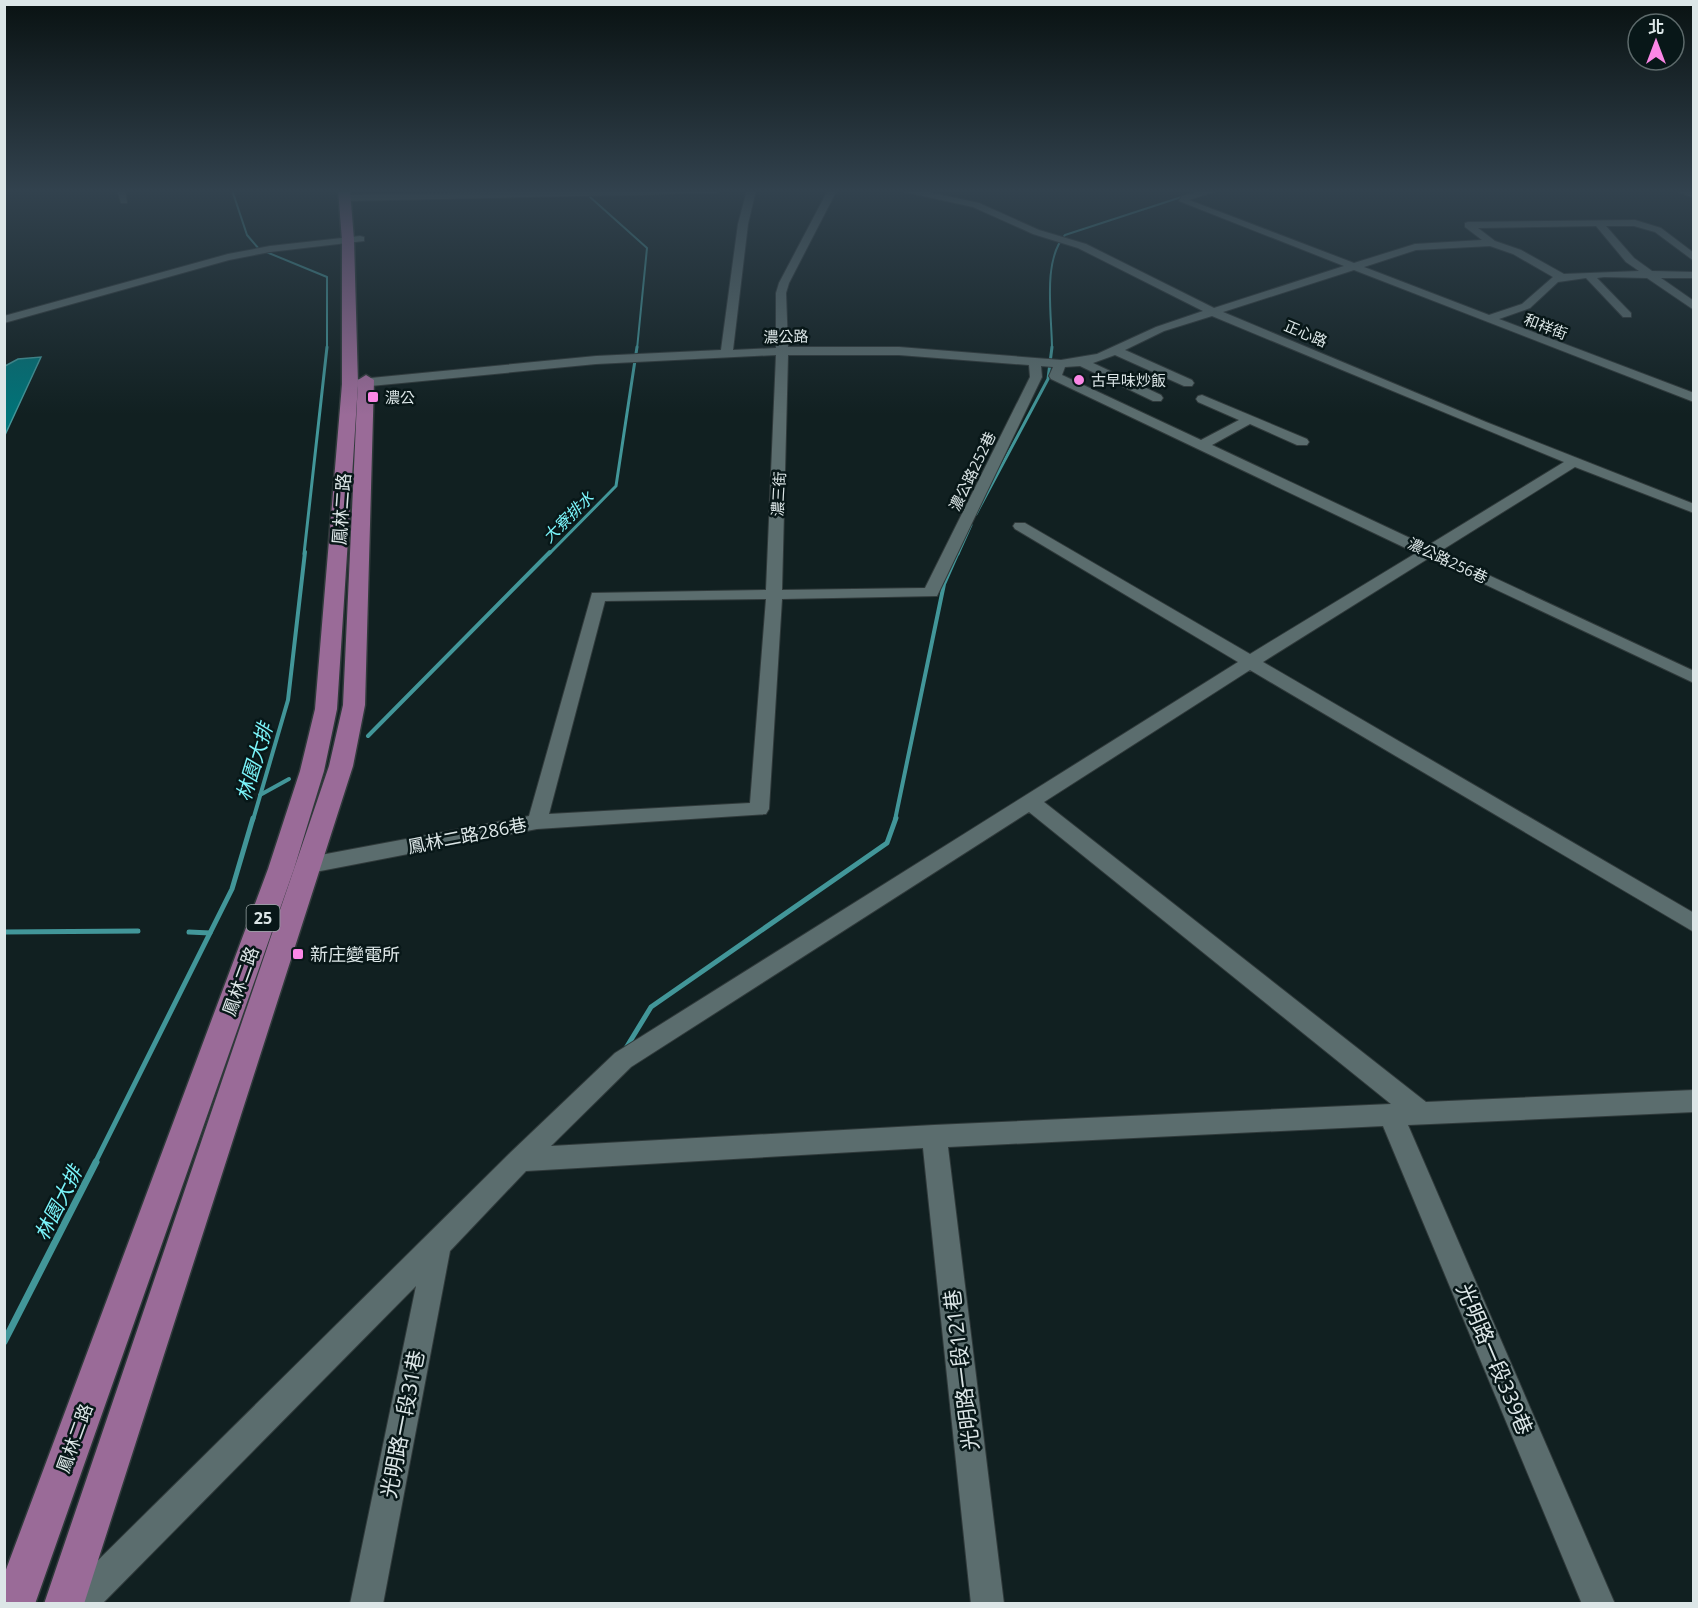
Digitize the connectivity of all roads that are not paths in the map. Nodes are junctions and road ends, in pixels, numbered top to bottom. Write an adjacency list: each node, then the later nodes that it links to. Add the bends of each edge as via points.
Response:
1 (198, 265): 18 (street)
2 (355, 265): 24 (main road, 鳳林二路 / 25)
3 (737, 265): 21 (street)
4 (793, 265): 19 (street, 濃三街, via 781,293)
5 (1121, 265): 15 (street, 正心路)
6 (1355, 265): 9 (street, 濃公路)
7 (1540, 265): 13 (street)
8 (1638, 265): 10 (street)
9 (1352, 266): 15 (street, 濃公路); 17 (street, 和祥街)
10 (1652, 274): 11 (street); 12 (street); 14 (street)
11 (1589, 275): 13 (street); 16 (street)
12 (1694, 275)
13 (1562, 277): 17 (street, via 1526,306)
14 (1694, 307)
15 (1213, 312): 20 (street, 濃公路, via 1160,329); 32 (street, 正心路)
16 (1627, 315)
17 (1487, 319): 27 (street, 和祥街)
18 (4, 320)
19 (782, 351): 21 (street, 濃公路); 23 (street, 濃公路, via 899,351); 36 (street, 濃三街)
20 (1117, 351): 22 (street, 濃公路); 25 (street)
21 (726, 355): 24 (street, 濃公路, via 625,358)
22 (1082, 362): 23 (street, 濃公路); 26 (street)
23 (1050, 363): 31 (street, 濃公路256巷, via 1055,376); 36 (street, 濃公路252巷, via 1036,377 931,593)
24 (358, 383): 41 (main road, 鳳林二路 / 25, via 354,705 341,766); 49 (main road, 鳳林二路 / 25, via 326,709 312,771 281,869)
25 (1188, 383)
26 (1157, 398)
27 (1694, 398)
28 (1202, 399): 29 (street)
29 (1250, 419): 30 (street); 31 (street)
30 (1302, 441)
31 (1202, 445): 35 (street, 濃公路256巷)
32 (1575, 462): 33 (street, 正心路); 35 (street)
33 (1694, 509)
34 (1020, 526): 37 (street)
35 (1430, 552): 37 (street); 38 (street, 濃公路256巷)
36 (774, 595): 40 (street, 鳳林二路286巷, via 598,597); 40 (street, 濃三街, via 759,809)
37 (1250, 662): 39 (street); 42 (street)
38 (1694, 678)
39 (1029, 801): 44 (street); 47 (street, via 623,1060)
40 (537, 822): 41 (street, 鳳林二路286巷)
41 (310, 865): 50 (main road, 鳳林二路 / 25)
42 (1694, 924)
43 (1694, 1101): 44 (street)
44 (1422, 1114): 45 (street)
45 (1391, 1115): 46 (street); 54 (street, 光明路一段339巷)
46 (934, 1137): 47 (street); 53 (street, 光明路一段121巷)
47 (520, 1160): 48 (street)
48 (438, 1245): 51 (street); 52 (street, 光明路一段31巷)
49 (14, 1604)
50 (64, 1604)
51 (78, 1604)
52 (366, 1604)
53 (988, 1604)
54 (1599, 1604)

